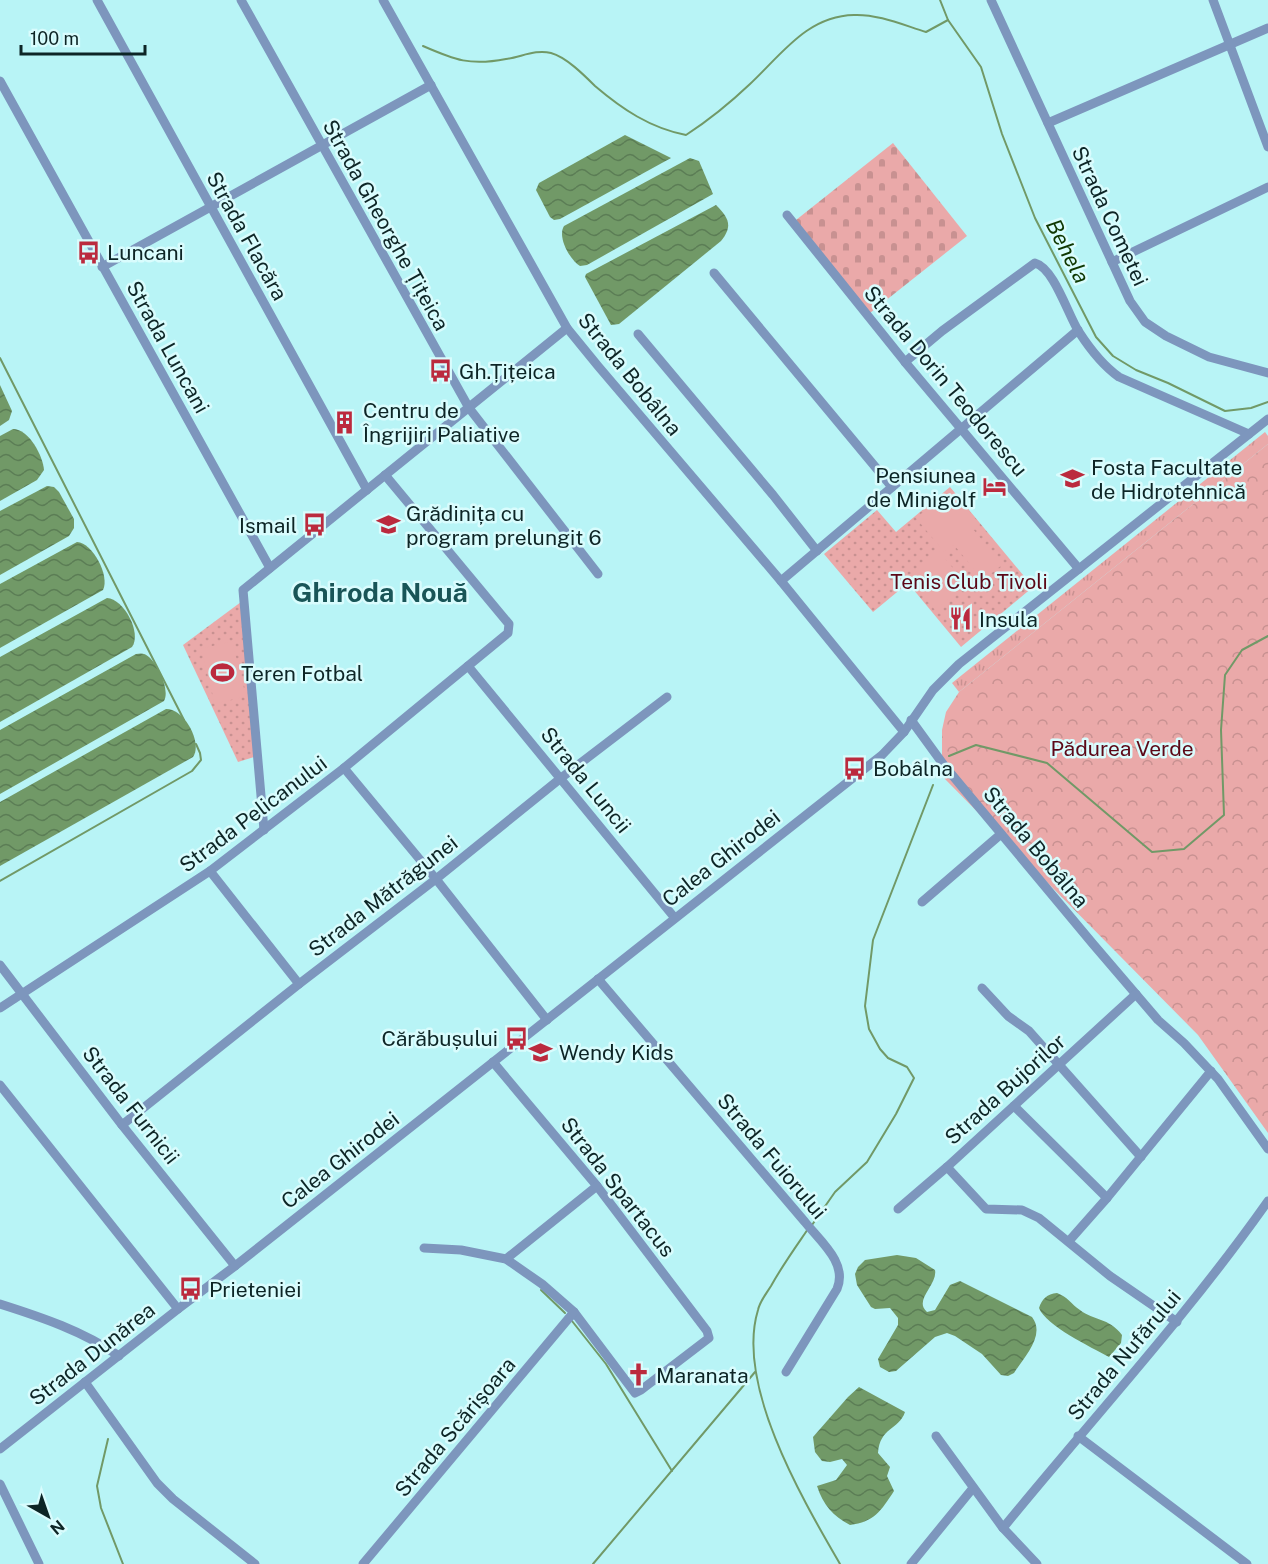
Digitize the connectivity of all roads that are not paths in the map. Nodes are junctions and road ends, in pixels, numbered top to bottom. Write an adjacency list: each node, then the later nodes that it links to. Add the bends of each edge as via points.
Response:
1 (97, 0): 14 (street, Strada Flacăra)
2 (241, 0): 11 (street, Strada Gheorghe Țițeica)
3 (383, 0): 9 (street, Strada Bobâlna)
4 (991, 0): 10 (street, Strada Cometei)
5 (1213, 0): 7 (street)
6 (1268, 28): 7 (street)
7 (1230, 45): 10 (street); 12 (street)
8 (0, 81): 17 (street, Strada Luncani)
9 (431, 85): 11 (street); 19 (street, Strada Bobâlna)
10 (1048, 123): 16 (street, Strada Cometei)
11 (322, 146): 14 (street); 24 (street, Strada Gheorghe Țițeica)
12 (1268, 147)
13 (1268, 188): 16 (street)
14 (210, 208): 17 (street); 30 (street, Strada Flacăra)
15 (787, 215): 22 (street, Strada Dorin Teodorescu)
16 (1112, 262): 23 (street, Strada Cometei, via 1130,301 1145,322 1209,357)
17 (102, 267): 32 (street, Strada Luncani)
18 (714, 273): 29 (street)
19 (567, 328): 24 (street); 35 (street, Strada Bobâlna)
20 (1078, 330): 22 (street, via 1049,274 1035,263); 26 (street); 27 (street, via 1101,363 1119,377)
21 (638, 334): 31 (street)
22 (905, 362): 26 (street, Strada Dorin Teodorescu)
23 (1268, 373)
24 (469, 408): 28 (street); 34 (street, Strada Gheorghe Țițeica)
25 (1268, 419): 27 (street, Calea Ghirodei)
26 (961, 429): 29 (street); 33 (street, Strada Dorin Teodorescu)
27 (1249, 434): 33 (street, Calea Ghirodei)
28 (385, 475): 30 (street); 36 (street, Strada Pelicanului, via 509,624 508,633)
29 (892, 487): 31 (street)
30 (367, 490): 32 (street)
31 (817, 551): 35 (street)
32 (270, 568): 42 (street, via 243,590)
33 (1079, 569): 38 (street, Calea Ghirodei, via 959,664)
34 (598, 574)
35 (781, 581): 39 (street, Strada Bobâlna)
36 (468, 666): 40 (street, Strada Pelicanului); 41 (street, Strada Luncii)
37 (667, 697): 41 (street, Strada Mătrăgunei)
38 (911, 720): 39 (street, Calea Ghirodei); 43 (street, Strada Bobâlna)
39 (904, 732): 47 (street, Calea Ghirodei, via 882,755)
40 (344, 768): 42 (street, Strada Pelicanului); 45 (street)
41 (561, 778): 45 (street, Strada Mătrăgunei); 47 (street, Strada Luncii)
42 (264, 830): 44 (street, Strada Pelicanului)
43 (1001, 834): 46 (street); 53 (street, Strada Bobâlna)
44 (210, 871): 50 (street); 52 (street, Strada Pelicanului)
45 (436, 879): 50 (street, Strada Mătrăgunei); 55 (street)
46 (922, 902)
47 (674, 917): 49 (street, Calea Ghirodei)
48 (0, 965): 52 (street, Strada Furnicii)
49 (598, 979): 55 (street, Calea Ghirodei); 78 (street, Strada Fuiorului, via 836,1261 839,1283)
50 (299, 984): 61 (street, Strada Mătrăgunei)
51 (982, 988): 57 (street)
52 (23, 993): 54 (street, Strada Pelicanului); 61 (street, Strada Furnicii)
53 (1136, 994): 57 (street, Strada Bujorilor); 58 (street, Strada Bobâlna)
54 (0, 1008)
55 (547, 1020): 56 (street, Calea Ghirodei)
56 (493, 1062): 65 (street, Strada Spartacus); 72 (street, Calea Ghirodei)
57 (1059, 1065): 60 (street, Strada Bujorilor); 63 (street)
58 (1211, 1071): 62 (street, Strada Bobâlna); 63 (street)
59 (0, 1085): 74 (street)
60 (1014, 1106): 64 (street, Strada Bujorilor); 66 (street)
61 (122, 1125): 72 (street, Strada Furnicii)
62 (1268, 1149)
63 (1141, 1157): 66 (street)
64 (946, 1167): 68 (street, Strada Bujorilor); 69 (street, via 986,1209 1025,1211)
65 (597, 1186): 71 (street); 75 (street, Strada Spartacus, via 709,1338 635,1393)
66 (1107, 1198): 69 (street)
67 (1268, 1201): 76 (street, Strada Nufărului)
68 (898, 1209)
69 (1069, 1241): 76 (street, via 1120,1284)
70 (424, 1248): 71 (street)
71 (506, 1259): 75 (street, via 543,1284)
72 (235, 1266): 74 (street, Calea Ghirodei)
73 (0, 1304): 77 (street, via 67,1328)
74 (178, 1309): 77 (street, Strada Dunărea)
75 (574, 1312): 88 (street, Strada Scărișoara)
76 (1177, 1322): 81 (street, Strada Nufărului)
77 (118, 1356): 79 (street, Strada Dunărea)
78 (786, 1372)
79 (85, 1382): 82 (street, Strada Dunărea); 87 (street, via 157,1483)
80 (936, 1436): 84 (street)
81 (1078, 1436): 85 (street, Strada Nufărului); 91 (street)
82 (0, 1449)
83 (0, 1484): 86 (street)
84 (973, 1488): 85 (street); 89 (street)
85 (1003, 1528): 90 (street)
86 (39, 1564)
87 (255, 1564)
88 (363, 1564)
89 (911, 1564)
90 (1037, 1564)
91 (1247, 1564)

